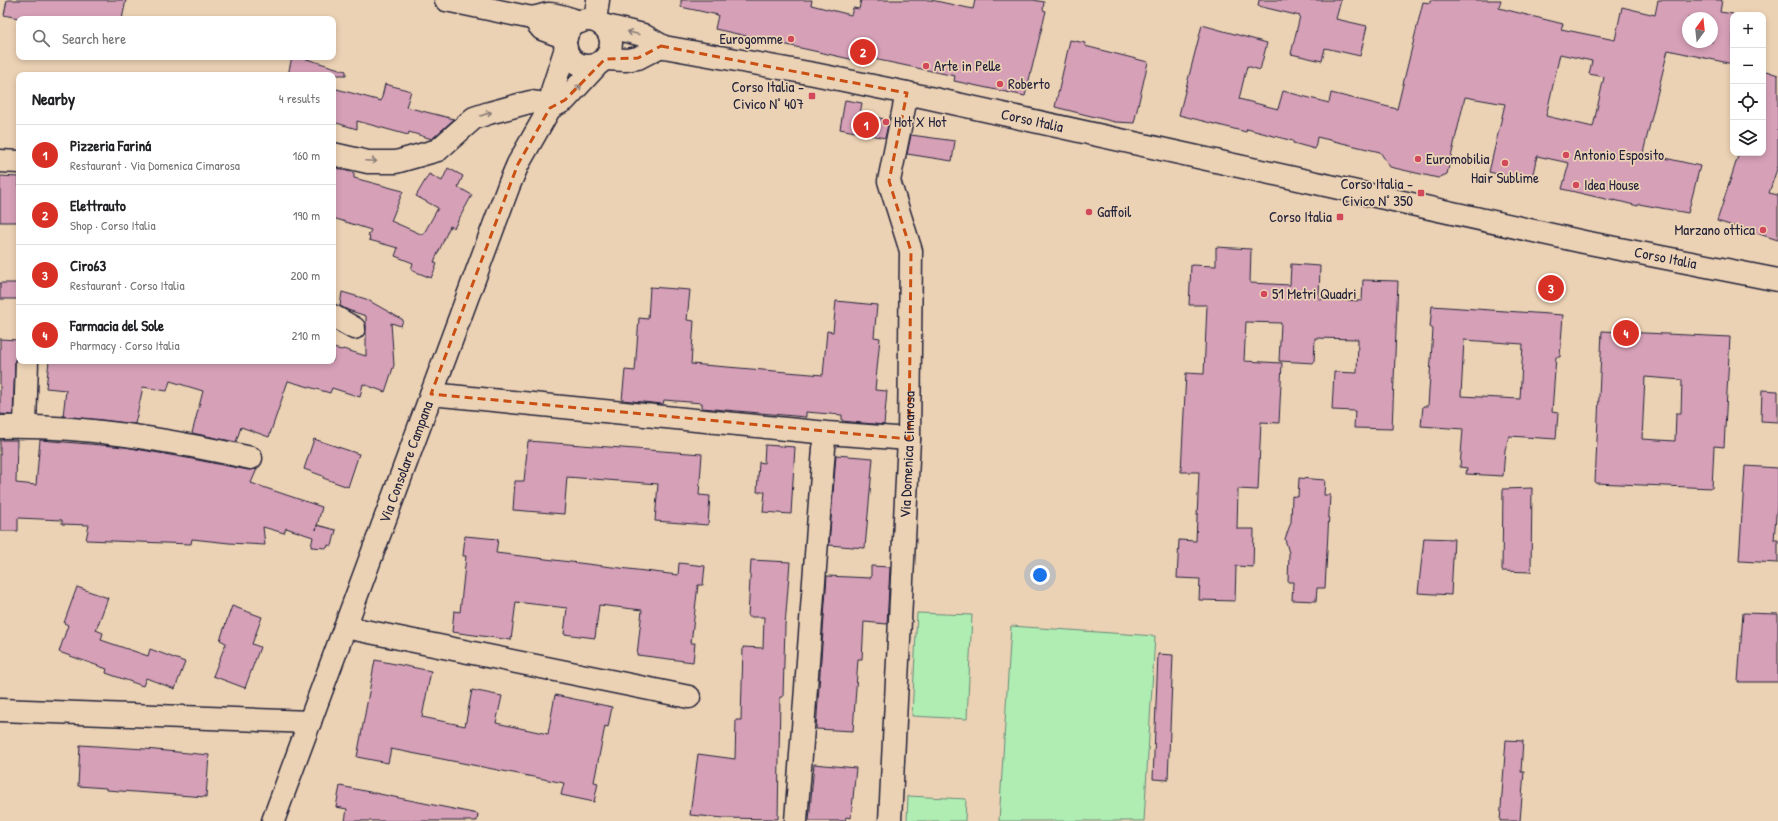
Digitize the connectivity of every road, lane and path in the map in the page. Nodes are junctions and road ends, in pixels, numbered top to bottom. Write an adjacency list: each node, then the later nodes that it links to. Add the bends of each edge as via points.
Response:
1 (446, 0): 3 (street, Corso Italia, via 533,18 549,14 563,16)
2 (598, 0): 3 (street, Via Consolare Campana)
3 (582, 31): 4 (street, Corso Italia, one-way to 3, via 643,35); 5 (street, via 610,38 609,53); 5 (street, via 572,60 585,66); 7 (street, Via Consolare Campana, via 553,88)
4 (661, 46): 5 (street, via 638,58); 6 (street, Corso Italia)
5 (602, 61): 7 (street, Via Consolare Campana, one-way to 5, via 565,100)
6 (907, 93): 11 (street, Corso Italia, via 1584,242); 18 (street, Via Domenica Cimarosa, via 889,182 911,251)
7 (550, 108): 8 (street, one-way to 7, via 368,162 396,162 438,150 474,118 489,112 530,102); 15 (street, Via Consolare Campana, via 515,171)
8 (336, 155)
9 (0, 161): 10 (street)
10 (16, 162)
11 (1778, 280)
12 (336, 318): 13 (street)
13 (354, 328)
14 (27, 364): 16 (street)
15 (431, 394): 18 (street); 21 (street, Via Consolare Campana)
16 (25, 426): 17 (street); 20 (street, via 68,428 188,444)
17 (0, 427)
18 (909, 439): 27 (street, Via Domenica Cimarosa)
19 (824, 448): 26 (street)
20 (251, 458)
21 (345, 627): 22 (street); 24 (street, Via Consolare Campana)
22 (689, 697)
23 (0, 710): 24 (street)
24 (310, 722): 25 (street, Via Consolare Campana)
25 (273, 821)
26 (796, 821)
27 (890, 821)

